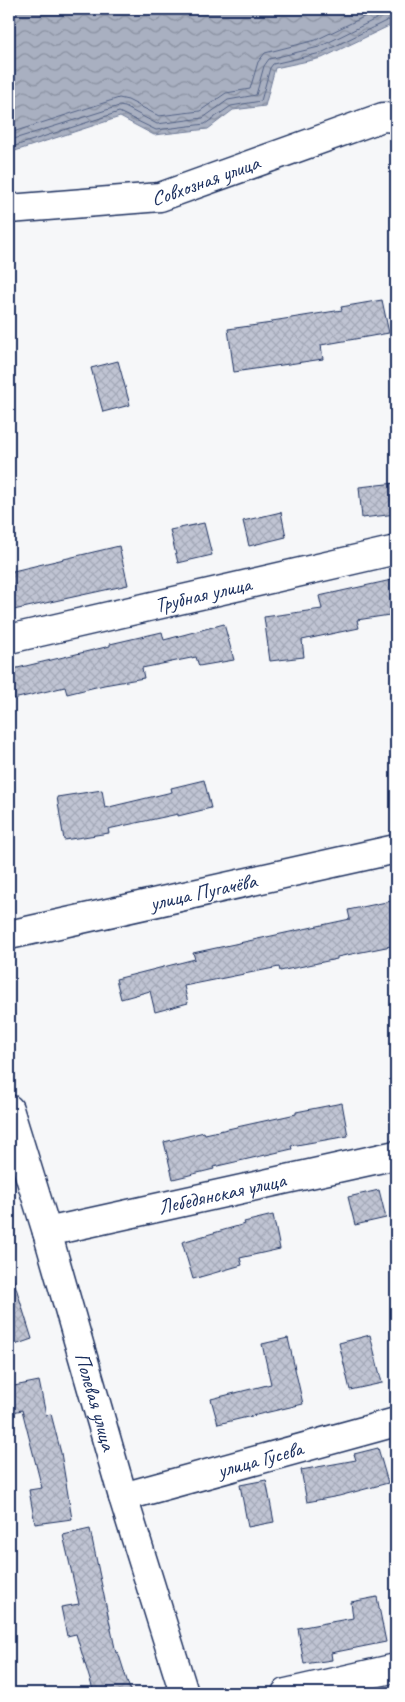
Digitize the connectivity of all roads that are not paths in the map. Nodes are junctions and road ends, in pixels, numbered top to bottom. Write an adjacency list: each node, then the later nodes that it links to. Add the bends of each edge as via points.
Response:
1 (396, 118): 2 (street, Совхозная улица, via 383,117 160,197)
2 (9, 209)
3 (396, 550): 4 (street, Трубная улица)
4 (9, 639)
5 (396, 849): 6 (street, улица Пугачёва)
6 (9, 935)
7 (9, 1109): 9 (street, Полевая улица)
8 (396, 1155): 9 (street, Лебедянская улица)
9 (47, 1232): 11 (street, Полевая улица)
10 (396, 1422): 11 (street, улица Гусева)
11 (124, 1497): 13 (street, Полевая улица)
12 (396, 1668): 14 (street)
13 (184, 1693)
14 (286, 1693)

